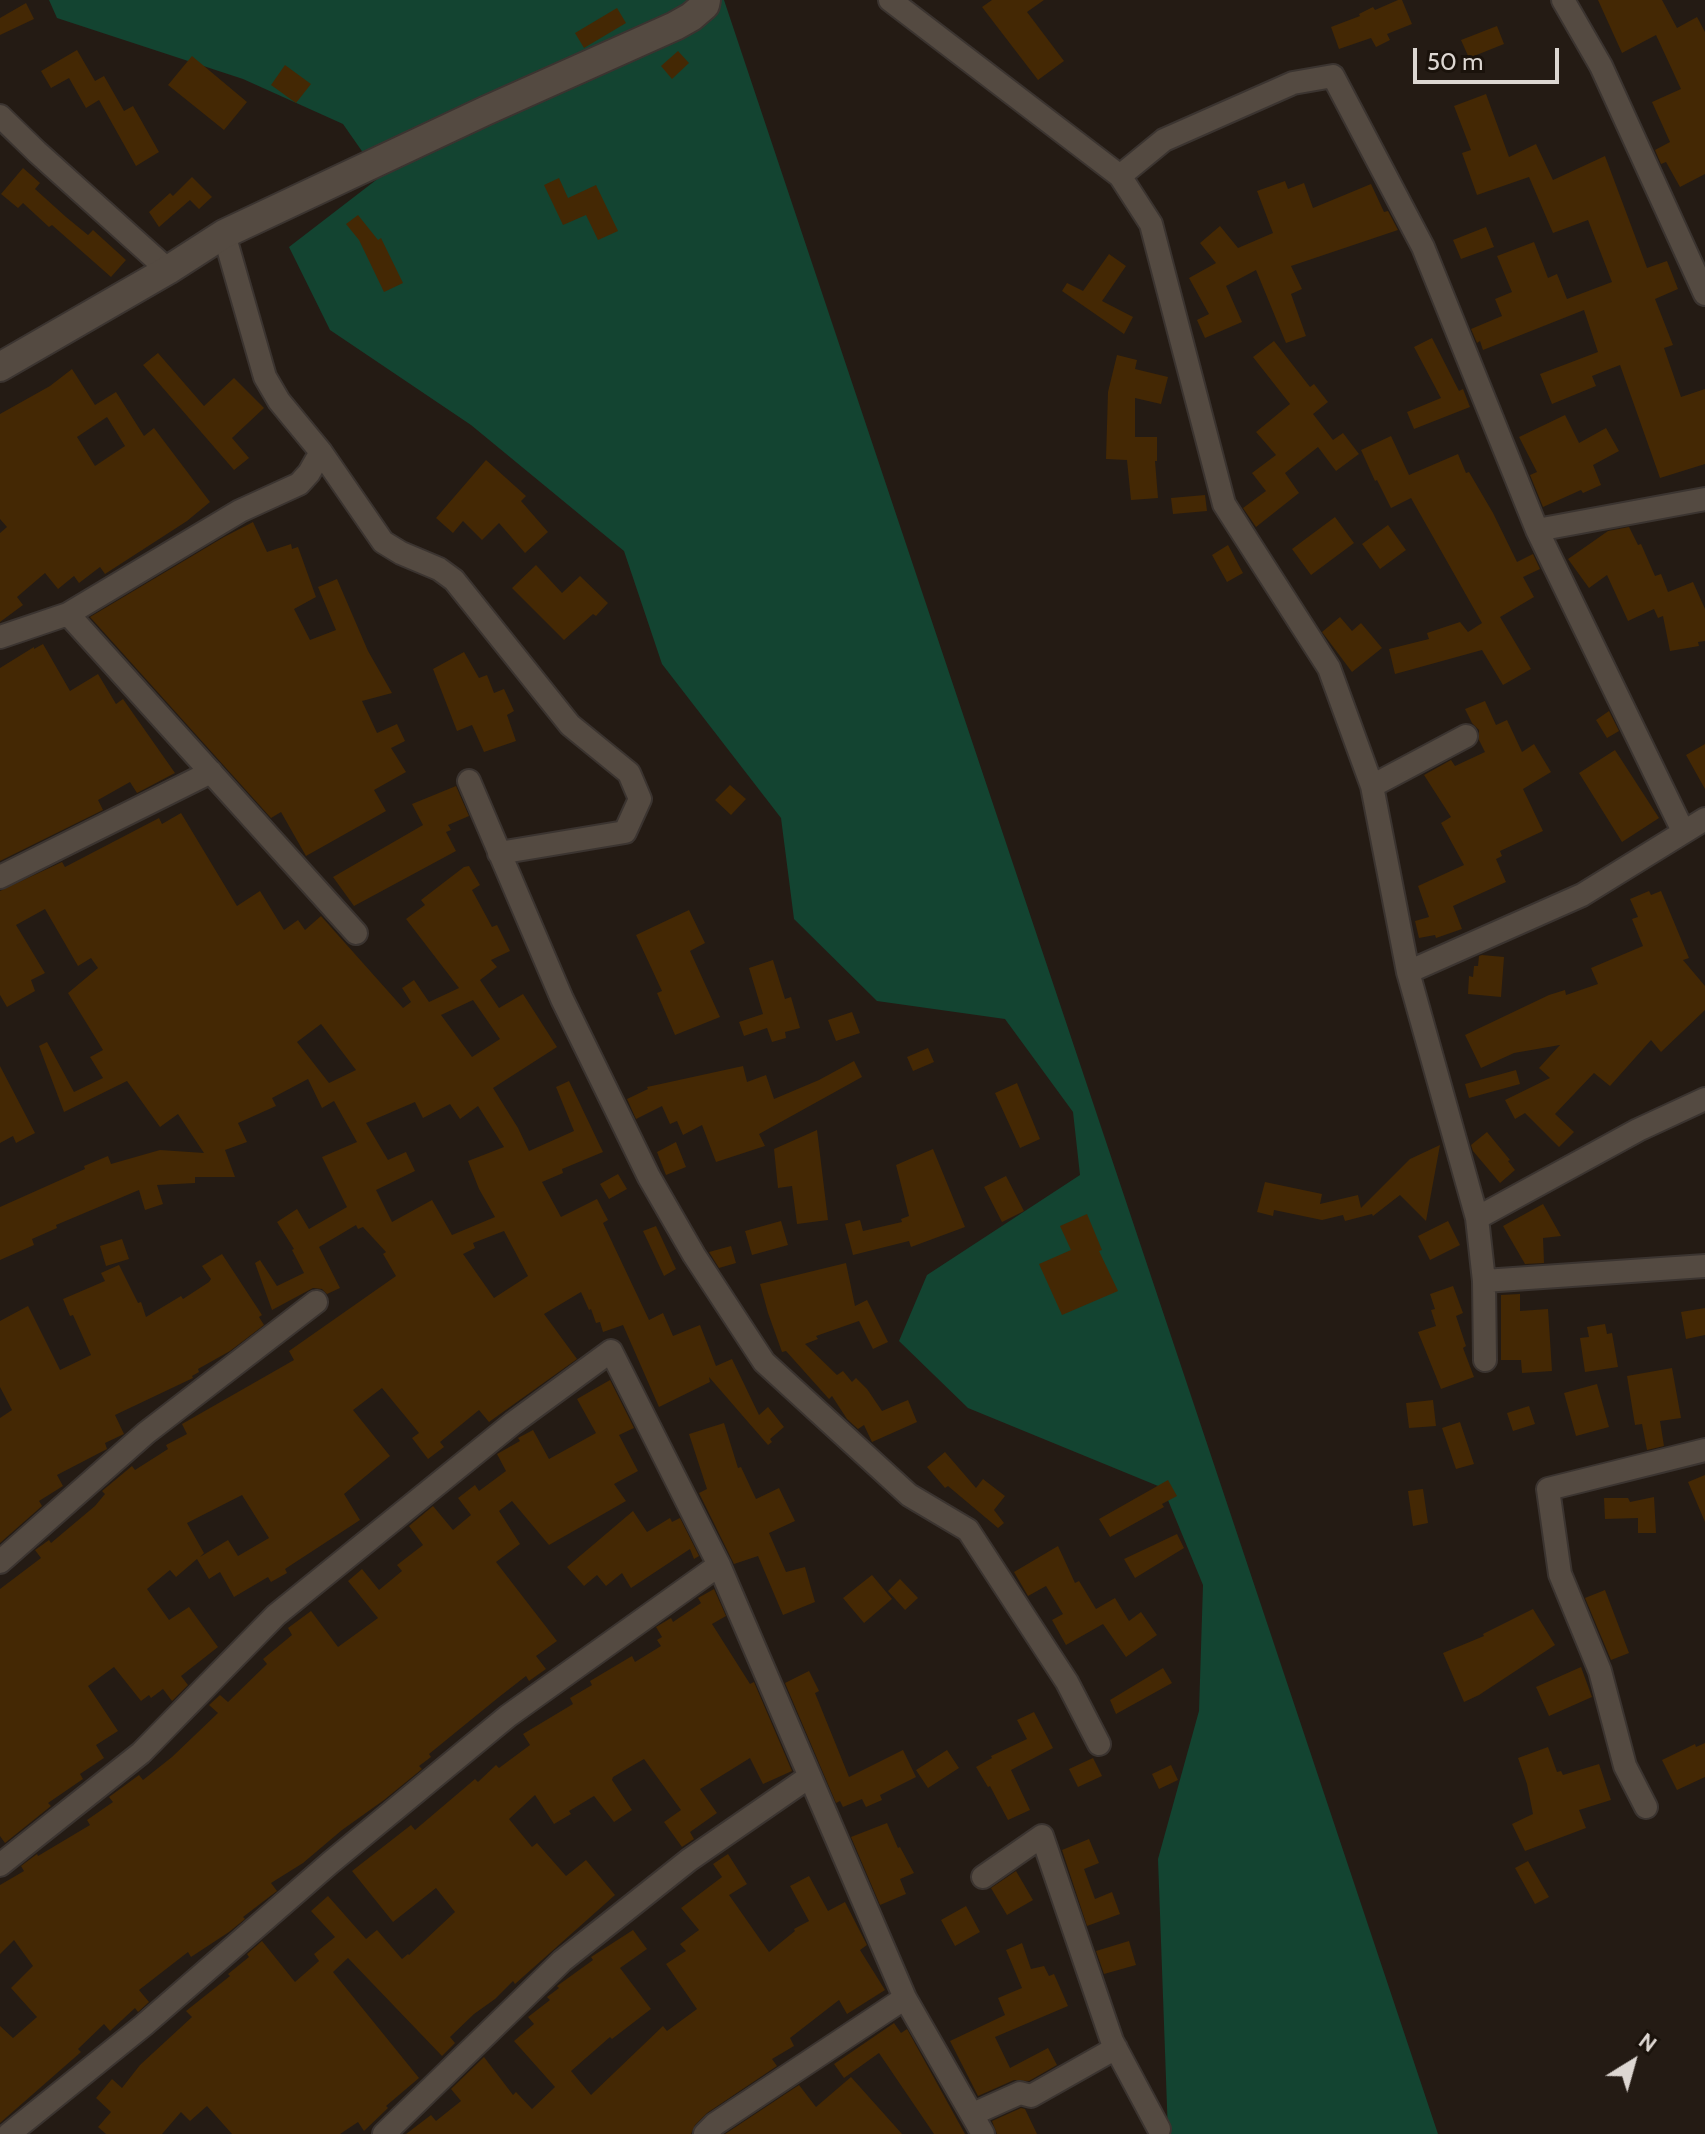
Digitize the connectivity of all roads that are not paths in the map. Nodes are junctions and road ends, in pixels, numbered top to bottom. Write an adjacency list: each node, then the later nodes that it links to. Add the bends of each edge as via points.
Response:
1 (706, 0): 6 (street, via 675,26)
2 (890, 0): 5 (street)
3 (1563, 0): 8 (street, via 1601,66)
4 (0, 116): 7 (street)
5 (1120, 176): 12 (street, via 1164,140 1293,83 1333,76 1423,247); 18 (street, via 1151,224 1224,504 1329,668)
6 (236, 228): 7 (street); 10 (street, via 265,377)
7 (168, 270): 9 (street)
8 (1705, 294)
9 (0, 367)
10 (321, 452): 13 (street, via 299,484 240,511); 21 (street, via 383,542 454,580 570,725 629,773 640,799 625,832)
11 (1705, 499): 12 (street)
12 (1537, 530): 20 (street)
13 (68, 614): 14 (street); 16 (street)
14 (0, 637)
15 (1466, 736): 18 (street)
16 (211, 772): 22 (street); 23 (street)
17 (469, 781): 21 (street)
18 (1372, 786): 24 (street)
19 (1705, 819): 20 (street)
20 (1683, 831): 24 (street, via 1582,895)
21 (499, 853): 34 (street, via 562,999 649,1177 764,1362 909,1495 968,1530 1067,1682)
22 (0, 877)
23 (356, 933)
24 (1408, 972): 26 (street)
25 (1705, 1099): 26 (street)
26 (1477, 1218): 28 (street)
27 (1705, 1266): 28 (street)
28 (1484, 1281): 30 (street)
29 (316, 1302): 32 (street, via 146,1433)
30 (1485, 1360)
31 (1705, 1450): 36 (street, via 1548,1489 1560,1574 1600,1671 1625,1766)
32 (0, 1562)
33 (719, 1565): 35 (street); 37 (street, via 611,1351 501,1432 276,1615 141,1753); 43 (street, via 508,1716)
34 (1099, 1744)
35 (809, 1777): 39 (street); 44 (street, via 689,1860 562,1961)
36 (1646, 1807)
37 (0, 1865)
38 (983, 1877): 40 (street, via 1042,1836)
39 (905, 1998): 41 (street); 45 (street)
40 (1116, 2048): 41 (street, via 1031,2096 1020,2093); 42 (street)
41 (973, 2114): 46 (street)
42 (1159, 2129)
43 (15, 2132)
44 (384, 2134)
45 (705, 2134)
46 (983, 2134)

